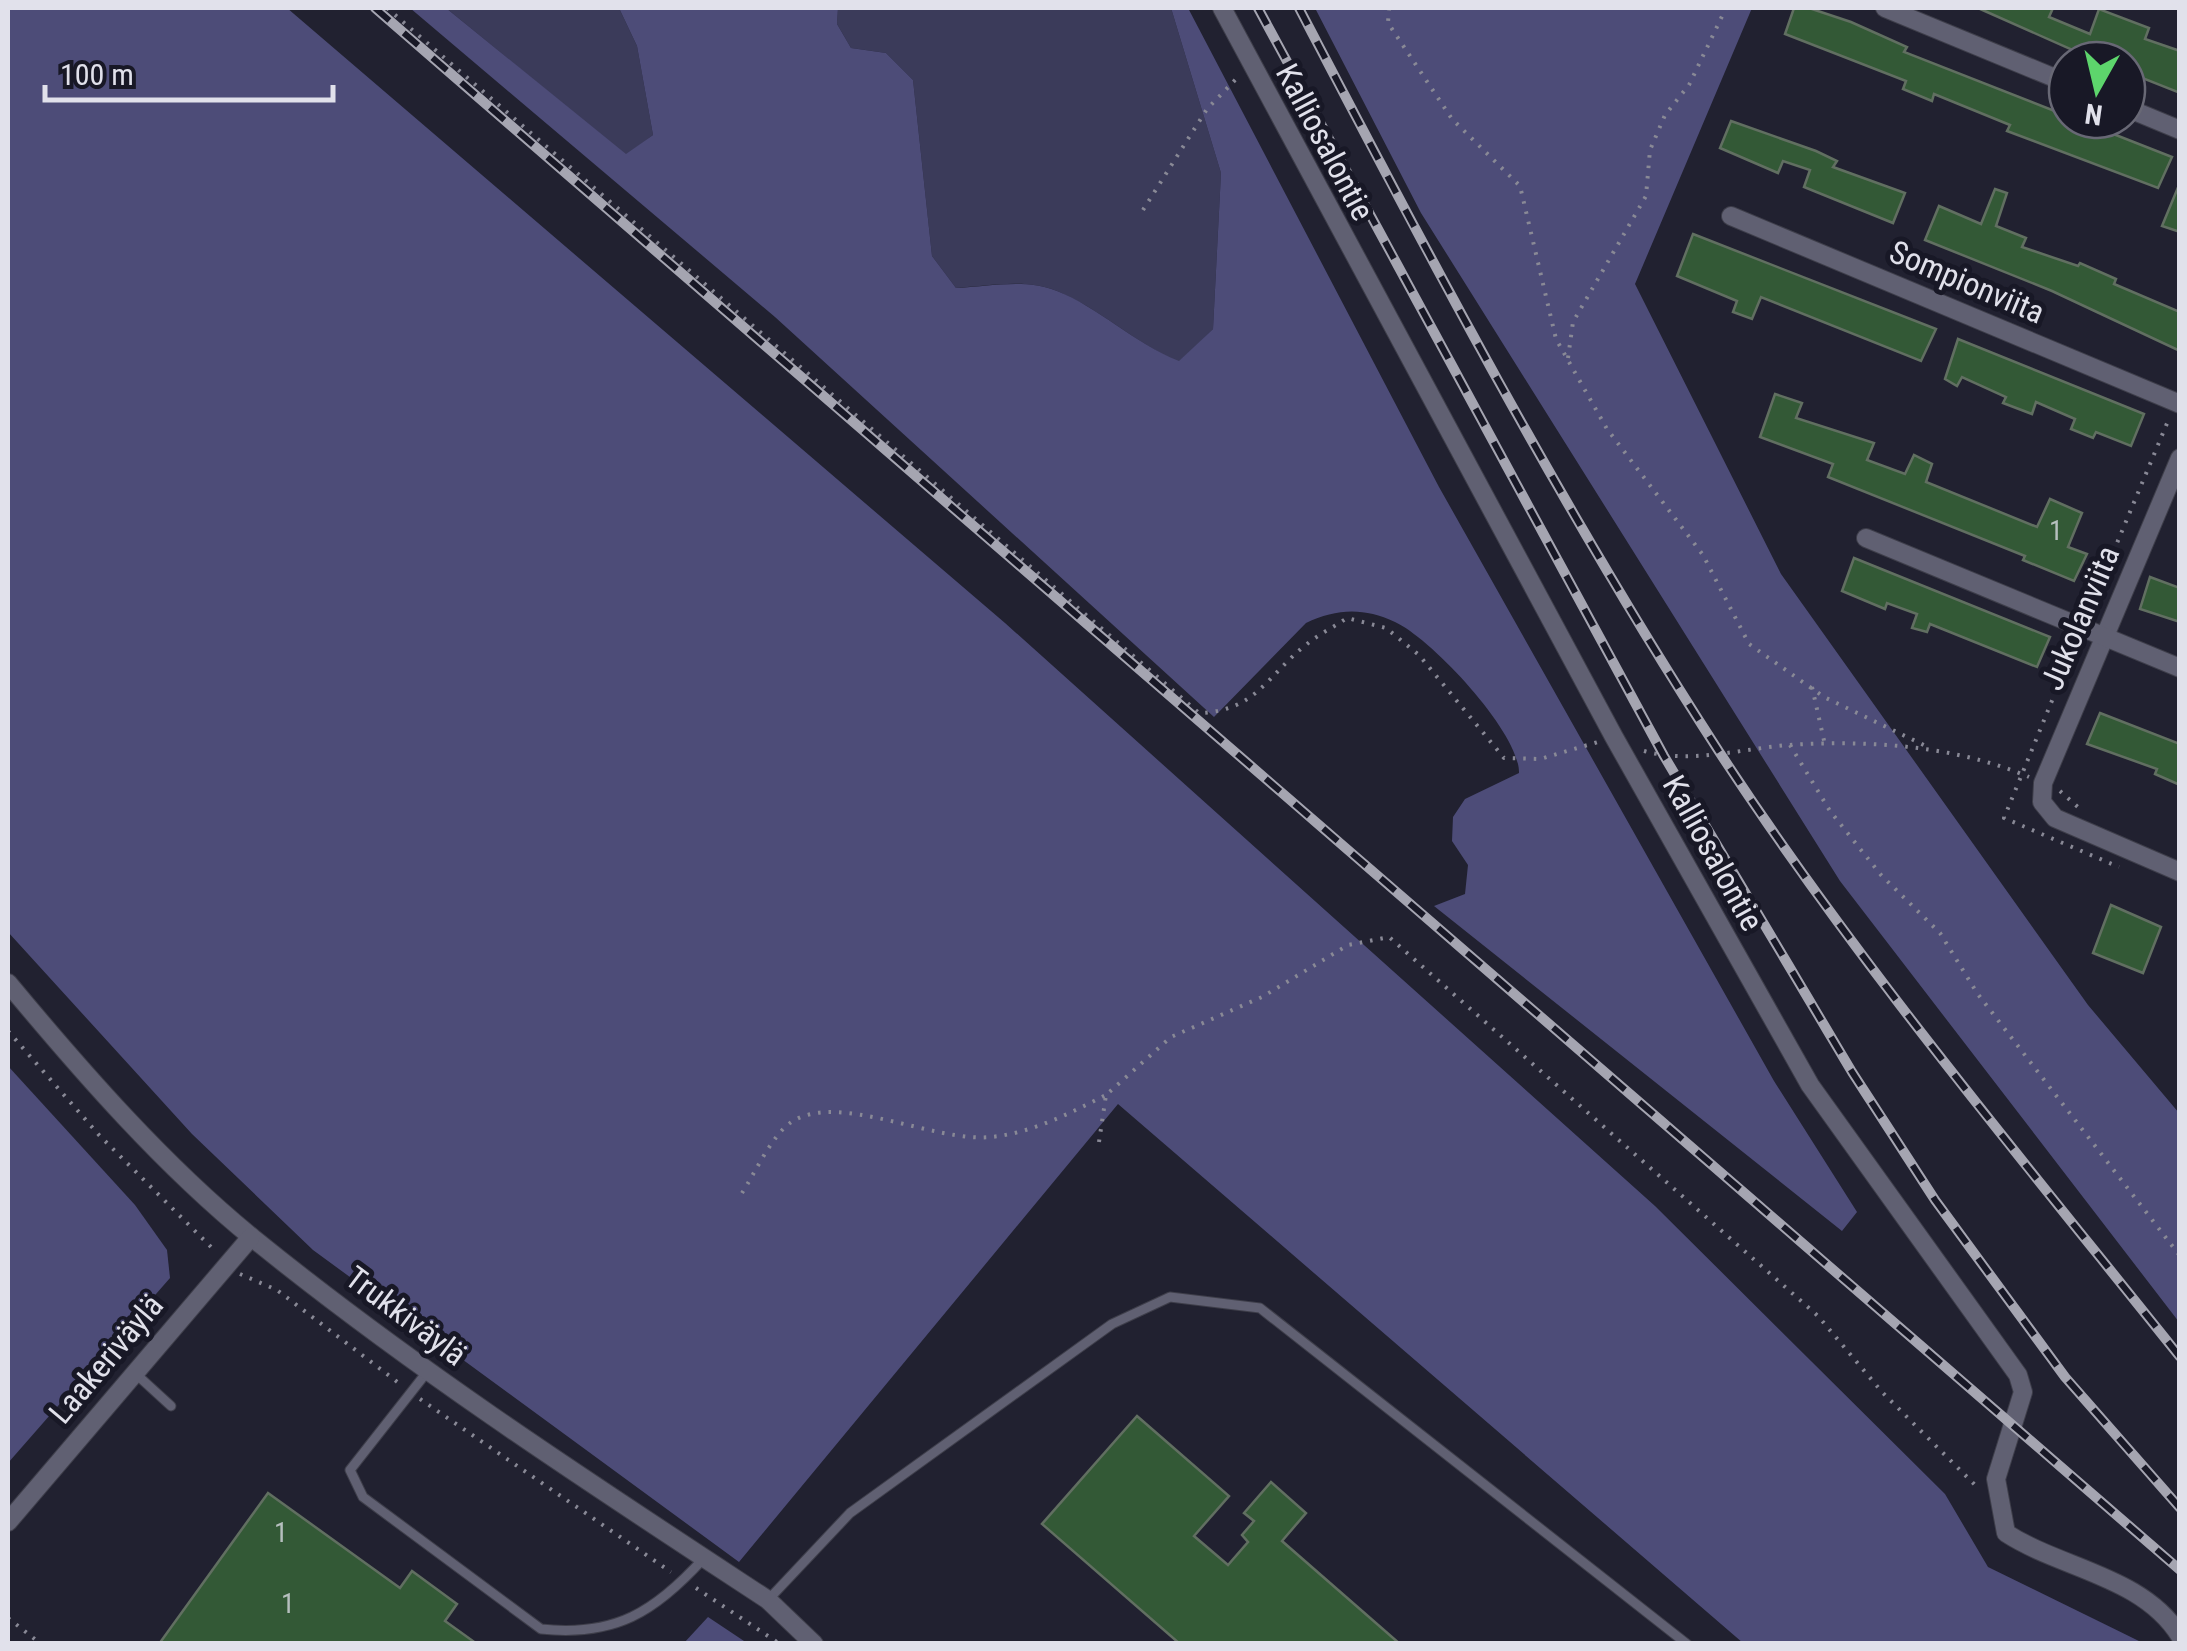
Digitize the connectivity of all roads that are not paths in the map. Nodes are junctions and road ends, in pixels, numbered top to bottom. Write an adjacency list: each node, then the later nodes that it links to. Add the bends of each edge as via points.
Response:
1 (1222, 8): 21 (street, Kalliosalontie, via 1810,1086 2018,1376 2023,1392 1996,1479 2006,1532 2034,1552 2120,1586 2167,1616)
2 (1886, 8): 3 (street)
3 (2047, 75)
4 (2147, 116): 5 (street)
5 (2180, 130)
6 (1731, 216): 7 (street, Sompionviita)
7 (2178, 403)
8 (2180, 458): 10 (street, Jukolanviita)
9 (1866, 538): 10 (street)
10 (2104, 636): 11 (street); 12 (street, Jukolanviita, via 2043,784 2042,802 2054,818)
11 (2180, 668)
12 (2180, 872)
13 (8, 983): 14 (street, Trukkiväylä, via 150,1139)
14 (251, 1237): 15 (street, Laakeriväylä); 16 (street, Trukkiväylä)
15 (134, 1372): 17 (lane); 18 (street, Laakeriväylä)
16 (427, 1372): 19 (street, Trukkiväylä); 19 (lane, via 350,1470 363,1497 541,1629 612,1627 650,1608)
17 (172, 1406)
18 (8, 1522)
19 (704, 1558): 20 (street, Trukkiväylä)
20 (768, 1600): 22 (street, Trukkiväylä); 23 (lane, via 850,1513 1112,1324 1170,1297 1260,1308)
21 (2180, 1636)
22 (814, 1644)
23 (1688, 1644)

